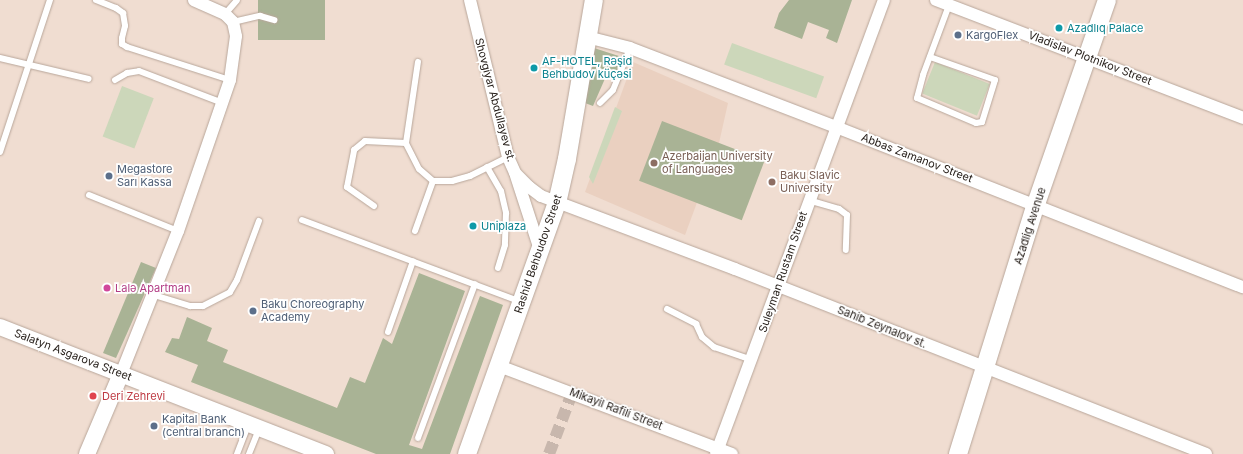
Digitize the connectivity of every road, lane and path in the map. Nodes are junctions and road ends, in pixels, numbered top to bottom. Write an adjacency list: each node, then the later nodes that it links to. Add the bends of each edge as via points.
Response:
1 (50, 0): 19 (lane)
2 (96, 0): 22 (lane, via 123,13 125,26 122,44 127,47)
3 (194, 0): 11 (street)
4 (237, 0): 11 (lane)
5 (470, 0): 29 (street, Shovgiyar Abdullayev st.)
6 (594, 0): 13 (main road, Rashid Behbudov Street)
7 (884, 0): 26 (street, Suleyman Rustam Street)
8 (936, 0): 10 (street, Vladislav Plotnikov Street)
9 (1107, 0): 16 (main road, Azadlig Avenue)
10 (949, 4): 15 (lane); 16 (street, Vladislav Plotnikov Street)
11 (229, 18): 12 (lane, via 260,16); 22 (street, via 236,36)
12 (274, 20)
13 (587, 37): 14 (street, Abbas Zamanov Street); 35 (main road, Rashid Behbudov Street)
14 (630, 48): 24 (lane, via 613,90); 26 (street, Abbas Zamanov Street)
15 (930, 57): 15 (lane, via 917,98 976,124 982,122 995,80)
16 (1089, 57): 25 (street, Vladislav Plotnikov Street); 36 (main road, Azadlig Avenue)
17 (0, 58): 19 (lane)
18 (418, 62): 27 (lane)
19 (30, 65): 20 (lane); 28 (lane)
20 (89, 79)
21 (115, 80): 23 (lane, via 127,73 139,71)
22 (230, 80): 23 (street)
23 (223, 103): 40 (street)
24 (600, 103)
25 (1243, 118)
26 (836, 127): 34 (street, Suleyman Rustam Street); 36 (street, Abbas Zamanov Street)
27 (406, 143): 32 (lane, via 419,169); 37 (lane, via 365,141 354,150 347,186)
28 (0, 152)
29 (508, 157): 30 (lane); 31 (street, Shovgiyar Abdullayev st.)
30 (487, 167): 32 (lane, via 452,181); 45 (lane, via 501,191 506,213 505,245)
31 (515, 173): 35 (street, Shovgiyar Abdullayev st., via 529,187); 43 (street)
32 (433, 181): 41 (lane)
33 (89, 195): 40 (lane)
34 (808, 200): 42 (lane, via 839,209 847,215); 47 (street, Suleyman Rustam Street)
35 (557, 203): 43 (main road, Rashid Behbudov Street); 47 (street, Sahib Zeynalov st.)
36 (1036, 204): 48 (street, Abbas Zamanov Street); 56 (main road, Azadlig Avenue)
37 (374, 206)
38 (302, 220): 44 (lane)
39 (259, 221): 49 (lane, via 230,292 203,306 190,306)
40 (178, 231): 49 (street)
41 (415, 231)
42 (846, 250)
43 (541, 251): 50 (main road, Rashid Behbudov Street)
44 (413, 261): 46 (lane); 53 (lane)
45 (498, 268)
46 (475, 284): 50 (lane); 59 (lane)
47 (777, 285): 54 (street, Suleyman Rustam Street); 56 (street, Sahib Zeynalov st.)
48 (1243, 287)
49 (154, 295): 57 (street)
50 (522, 302): 55 (main road, Rashid Behbudov Street)
51 (667, 309): 54 (lane, via 696,324 702,337 714,347)
52 (0, 327): 57 (main road, Salatyn Asgarova Street)
53 (388, 332)
54 (752, 360): 60 (street, Suleyman Rustam Street)
55 (499, 366): 60 (street, Mikayil Rafili Street); 65 (main road, Rashid Behbudov Street)
56 (987, 368): 67 (main road, Azadlig Avenue); 68 (street, Sahib Zeynalov st.)
57 (121, 374): 58 (main road, Salatyn Asgarova Street); 61 (main road)
58 (254, 426): 62 (lane); 63 (lane); 64 (main road, Salatyn Asgarova Street)
59 (418, 438)
60 (717, 451): 66 (street, Mikayil Rafili Street)
61 (87, 454)
62 (237, 454)
63 (249, 454)
64 (326, 454)
65 (467, 454)
66 (732, 454)
67 (958, 454)
68 (1206, 454)

